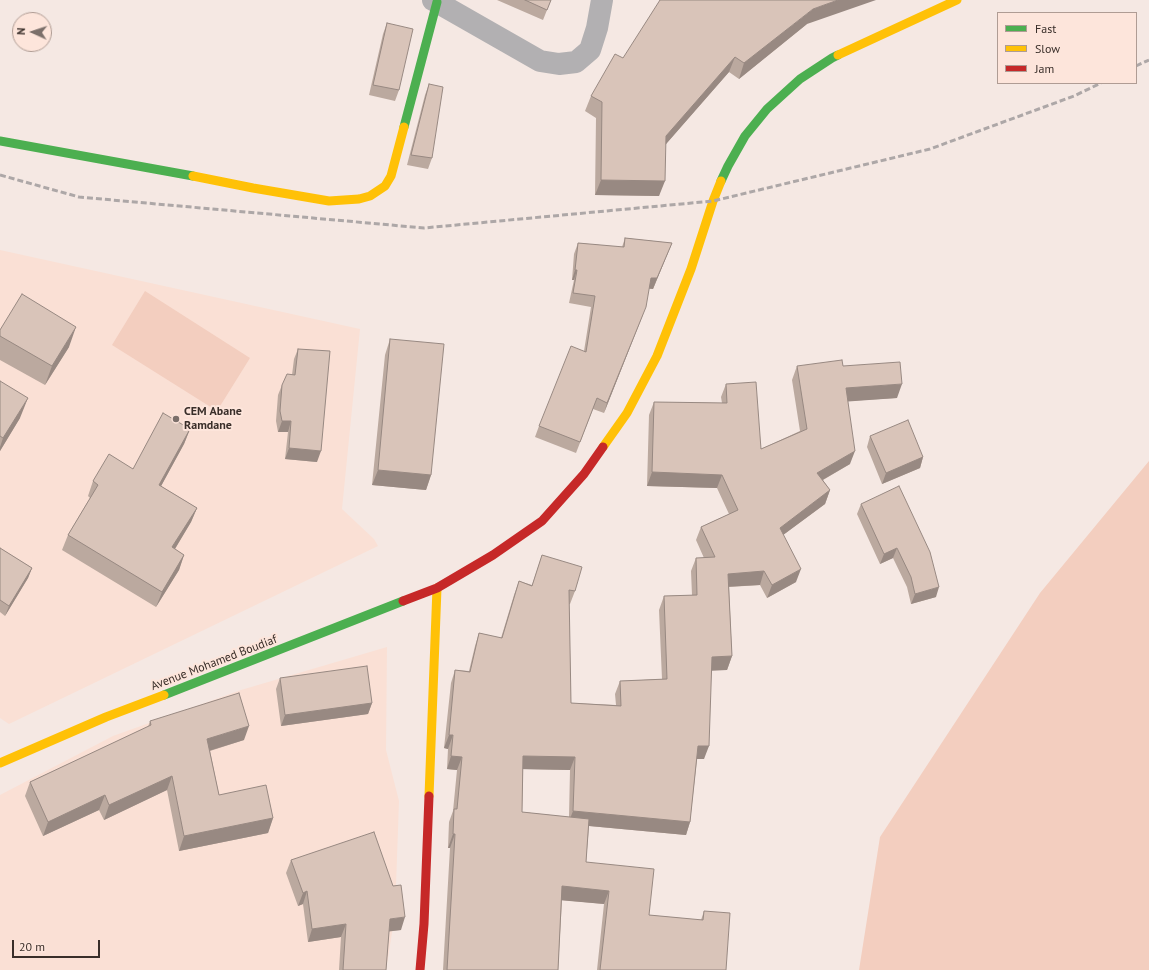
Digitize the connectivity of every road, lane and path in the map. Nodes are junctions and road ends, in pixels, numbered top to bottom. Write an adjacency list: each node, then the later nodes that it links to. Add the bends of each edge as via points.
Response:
1 (602, 0): 3 (street, via 598,28 590,50 576,62 559,64 540,61)
2 (957, 0): 5 (street, Avenue Mohamed Boudiaf, via 832,58 800,79 767,109 745,136 728,166 657,356 627,413 584,474 542,521 493,555)
3 (435, 1): 4 (street, via 391,176 385,186 359,200 329,201)
4 (0, 141)
5 (437, 588): 6 (street, Avenue Mohamed Boudiaf); 7 (street)
6 (3, 759)
7 (420, 970)

